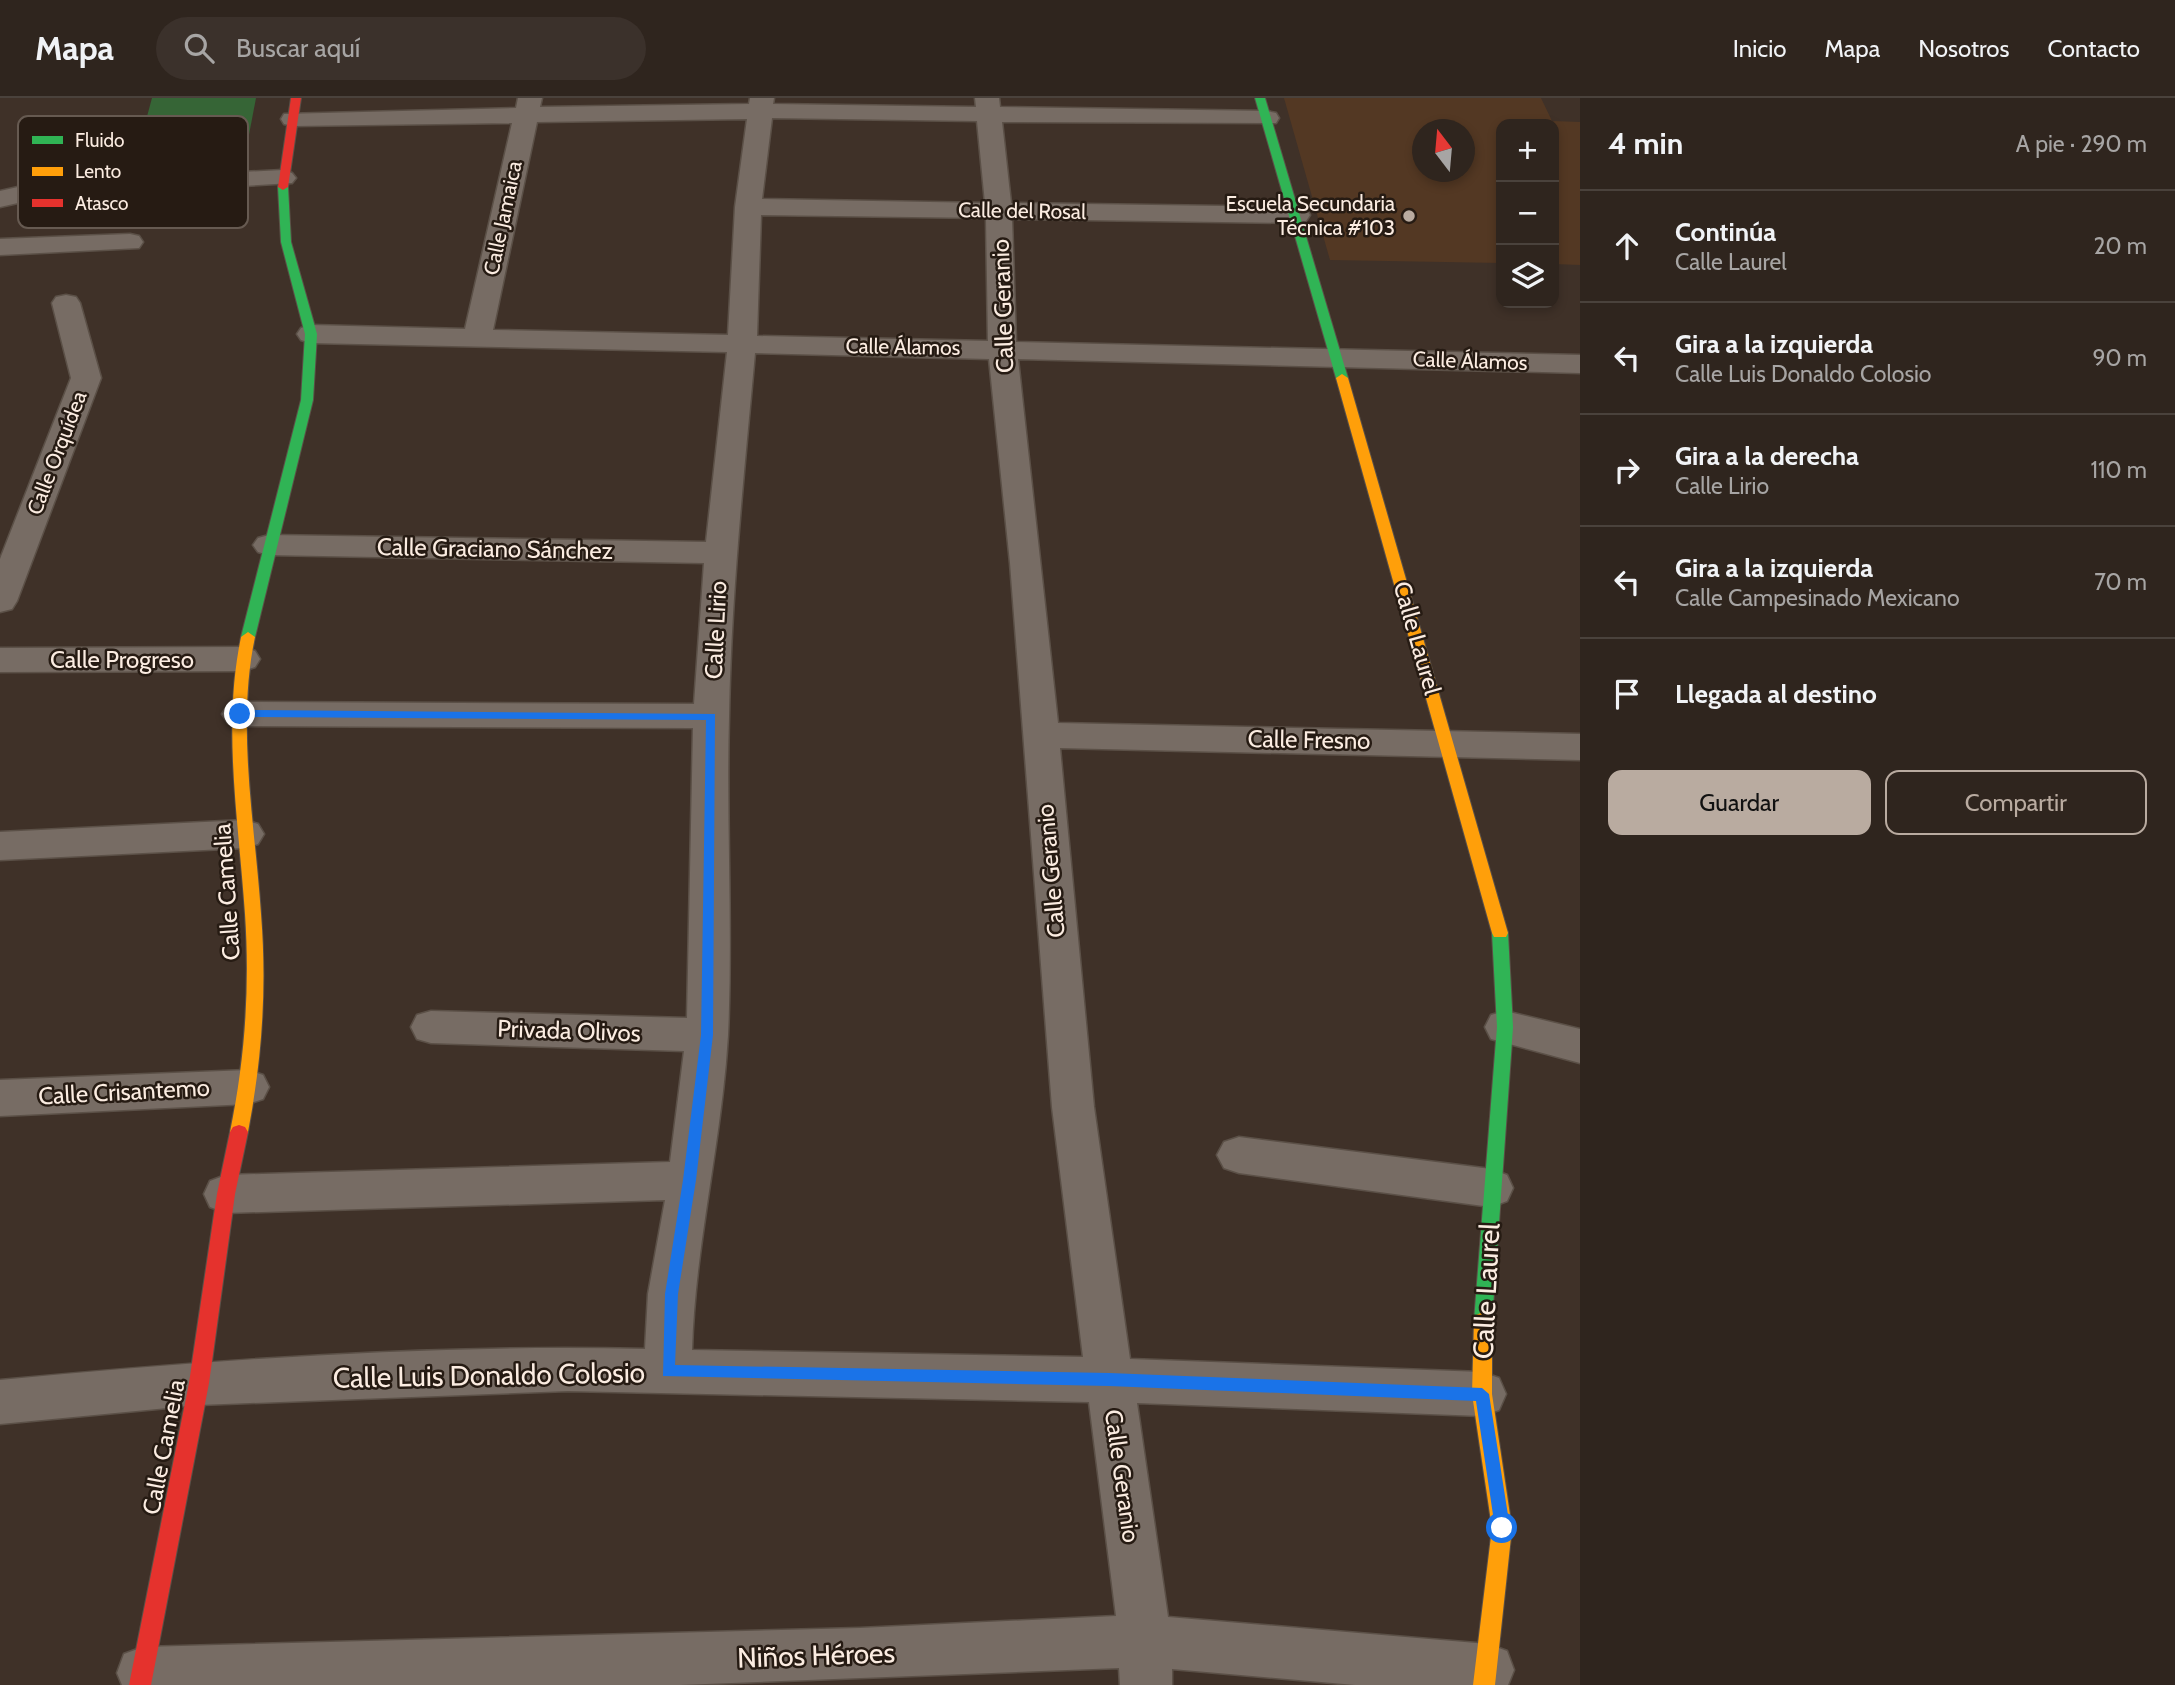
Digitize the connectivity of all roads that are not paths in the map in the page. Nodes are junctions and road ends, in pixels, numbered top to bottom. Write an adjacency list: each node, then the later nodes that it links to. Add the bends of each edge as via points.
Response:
1 (761, 104): 2 (street); 3 (street); 10 (street, Calle Lirio)
2 (987, 105): 5 (street); 11 (street, Calle Geranio)
3 (528, 106): 4 (street); 17 (street, Calle Jamaica)
4 (294, 108): 6 (street, Calle Camelia)
5 (1264, 108): 12 (street, Calle Laurel)
6 (283, 178): 7 (street); 16 (street, Calle Camelia, via 286,242)
7 (248, 180)
8 (18, 195): 9 (street)
9 (0, 199)
10 (748, 207): 11 (street, Calle del Rosal); 18 (street, Calle Lirio)
11 (999, 211): 12 (street, Calle del Rosal); 19 (street, Calle Geranio)
12 (1297, 215): 20 (street, Calle Laurel)
13 (130, 242): 14 (street)
14 (0, 247)
15 (66, 303): 24 (street, Calle Orquídea, via 86,378)
16 (311, 334): 17 (street, Calle Álamos); 22 (street, Calle Camelia, via 307,400)
17 (477, 338): 18 (street, Calle Álamos)
18 (742, 344): 19 (street, Calle Álamos); 23 (street, Calle Lirio)
19 (1002, 349): 20 (street, Calle Álamos); 29 (street, Calle Geranio)
20 (1336, 357): 21 (street, Calle Álamos); 30 (street, Calle Laurel)
21 (1580, 364)
22 (269, 545): 23 (street, Calle Graciano Sánchez); 25 (street, Calle Camelia)
23 (721, 553): 28 (street, Calle Lirio)
24 (0, 601)
25 (243, 659): 26 (street, Calle Progreso); 27 (street, Calle Camelia)
26 (0, 660)
27 (240, 714): 28 (street); 32 (street, Calle Camelia)
28 (711, 716): 36 (street, Calle Lirio)
29 (1039, 735): 30 (street, Calle Fresno); 45 (street, Calle Geranio, via 1073,1107)
30 (1448, 742): 31 (street, Calle Fresno); 35 (street, Calle Laurel, via 1501,937)
31 (1580, 747)
32 (245, 834): 33 (street); 38 (street, Calle Camelia, via 256,970)
33 (0, 846)
34 (431, 1027): 36 (street, Privada Olivos)
35 (1505, 1027): 37 (street); 42 (street, Calle Laurel)
36 (707, 1035): 41 (street, Calle Lirio)
37 (1580, 1046)
38 (248, 1087): 39 (street, Calle Crisantemo); 43 (street, Calle Camelia)
39 (0, 1098)
40 (1239, 1155): 42 (street, Calle Laurel)
41 (690, 1180): 43 (street); 44 (street, Calle Lirio, via 671,1294)
42 (1491, 1188): 47 (street, Calle Laurel)
43 (226, 1194): 46 (street, Calle Camelia)
44 (668, 1371): 45 (street, Calle Luis Donaldo Colosio); 46 (street, Calle Luis Donaldo Colosio, via 568,1369)
45 (1109, 1380): 47 (street, Calle Luis Donaldo Colosio); 49 (street, Calle Geranio)
46 (200, 1383): 48 (street, Calle Luis Donaldo Colosio); 53 (street, Calle Camelia)
47 (1482, 1394): 52 (street, Calle Laurel, via 1502,1528)
48 (0, 1402)
49 (1146, 1663): 50 (street, Niños Héroes); 52 (street, Niños Héroes)
50 (858, 1670): 51 (street, Niños Héroes)
51 (492, 1674): 53 (street, Niños Héroes)
52 (1486, 1678)
53 (142, 1679)

